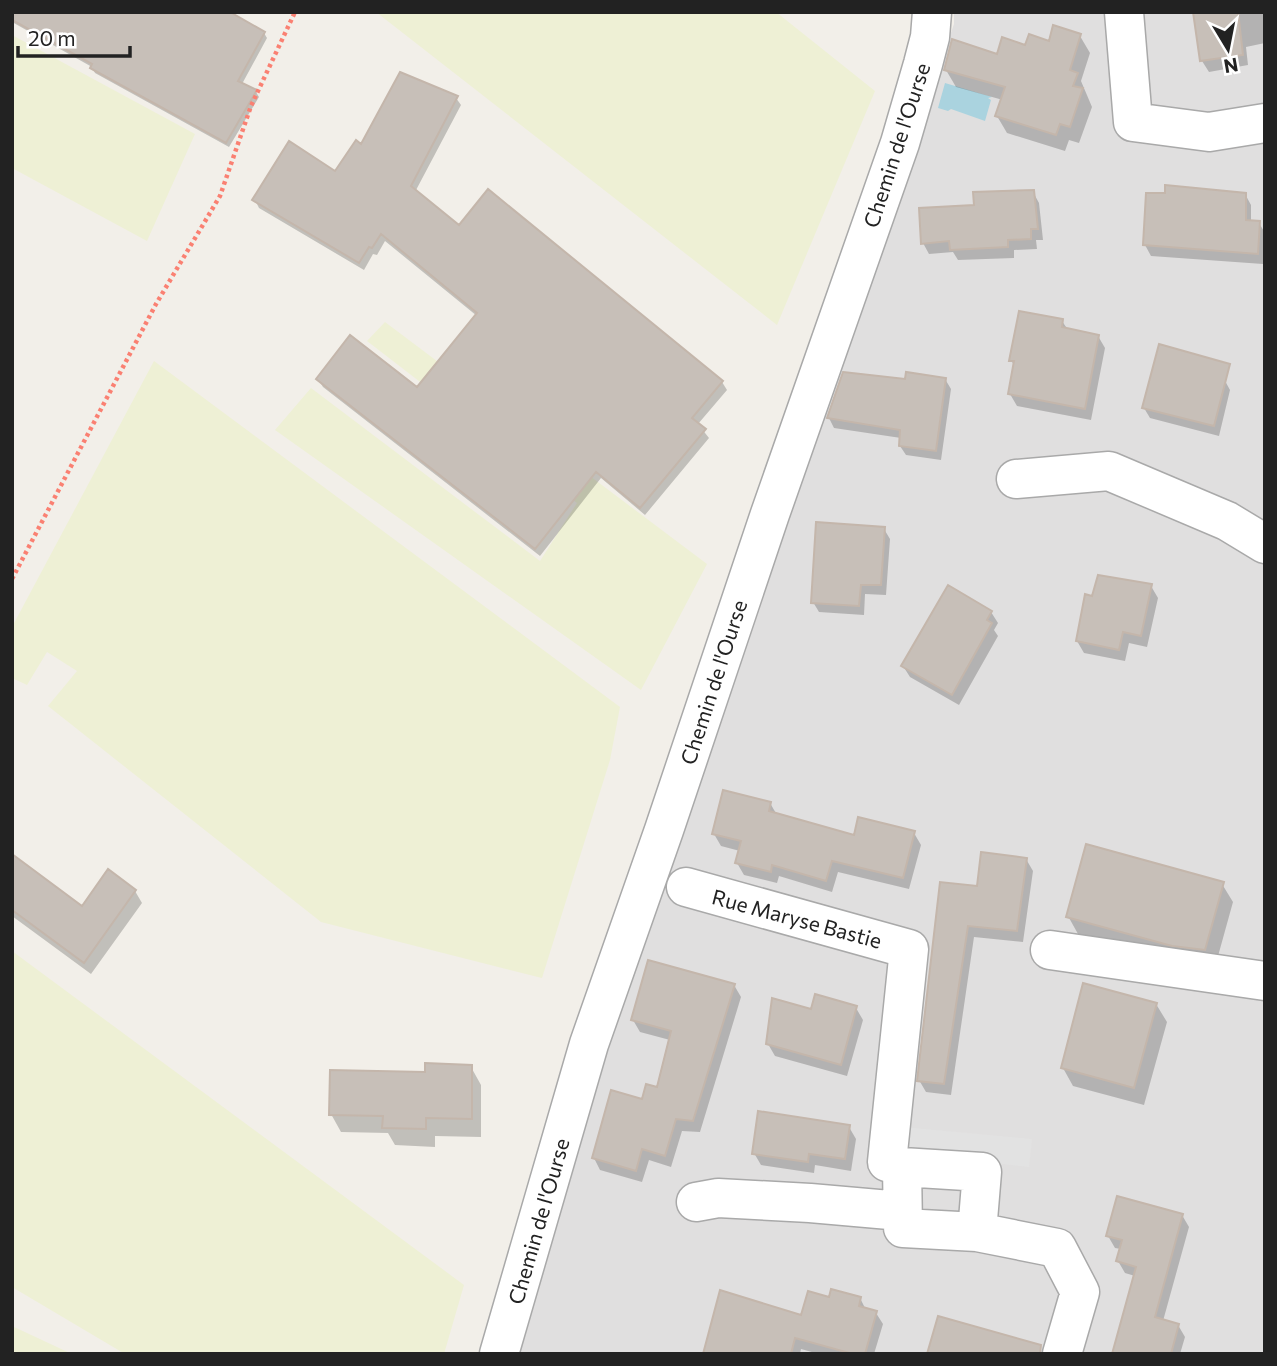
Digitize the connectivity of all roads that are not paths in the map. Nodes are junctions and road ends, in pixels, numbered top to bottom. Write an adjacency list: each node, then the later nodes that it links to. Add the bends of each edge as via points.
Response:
1 (932, 12): 13 (street, Chemin de l'Ourse, via 930,37 900,143 589,1044)
2 (1124, 12): 3 (street, via 1133,122 1209,132)
3 (1265, 123)
4 (1016, 479): 5 (street, via 1109,471 1227,521)
5 (1265, 544)
6 (686, 887): 9 (street, Rue Maryse Bastie, via 909,949 887,1161)
7 (1050, 950): 8 (street)
8 (1265, 981)
9 (902, 1167): 11 (street); 12 (street, via 982,1172)
10 (696, 1202): 11 (street, via 718,1198)
11 (901, 1211): 12 (street, via 903,1228)
12 (977, 1232): 14 (street, via 1057,1248 1080,1292)
13 (499, 1354)
14 (1062, 1354)

